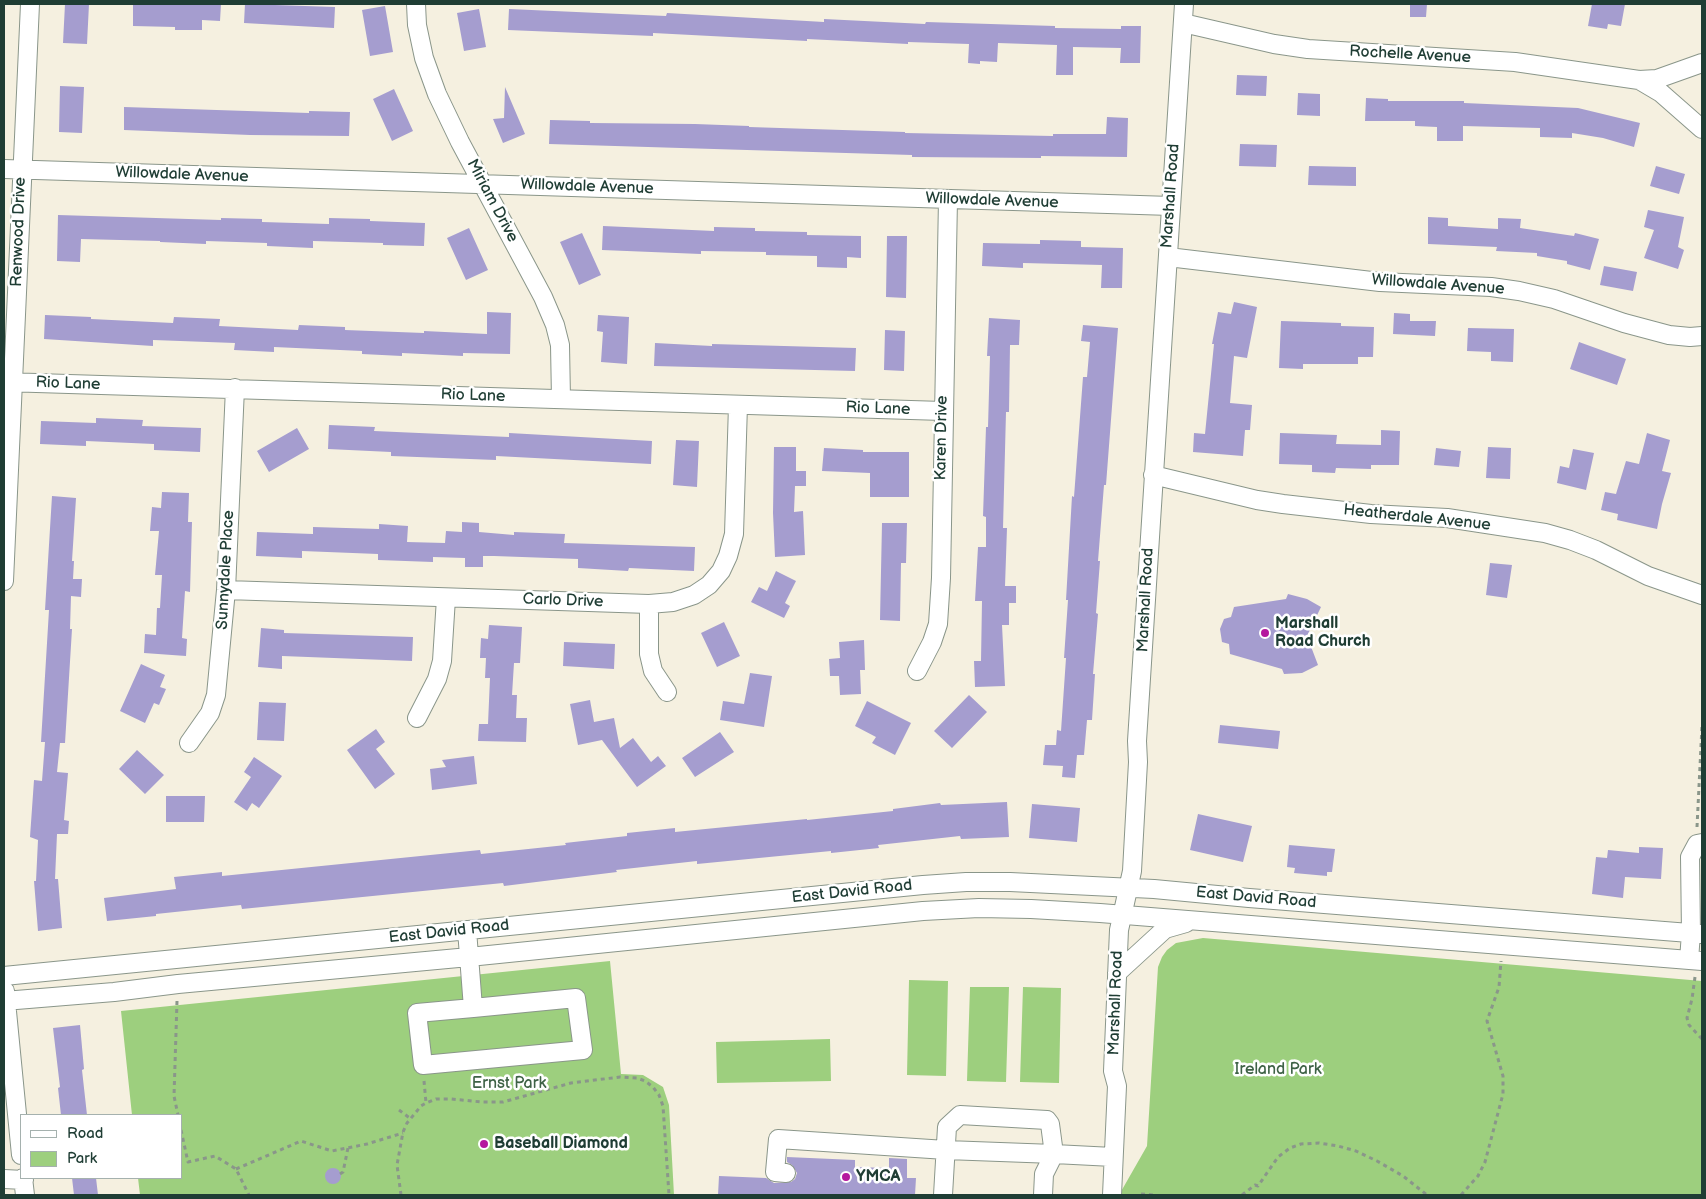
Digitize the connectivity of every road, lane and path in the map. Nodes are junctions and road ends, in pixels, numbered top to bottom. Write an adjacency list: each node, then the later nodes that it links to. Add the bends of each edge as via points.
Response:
1 (30, 4): 9 (street, Renwood Drive)
2 (416, 4): 10 (street, Miriam Drive, via 424,58 437,94)
3 (1184, 4): 4 (street, Marshall Road)
4 (1183, 23): 6 (street, Rochelle Avenue, via 1308,49 1515,62); 12 (street, Marshall Road)
5 (1702, 63): 6 (street, Rochelle Avenue, via 1657,79)
6 (1639, 80): 7 (street, Rochelle Avenue, via 1666,97)
7 (1702, 129)
8 (4, 168): 9 (street, Willowdale Avenue)
9 (21, 169): 10 (street, Willowdale Avenue); 15 (street, Renwood Drive)
10 (482, 184): 11 (street, Willowdale Avenue); 17 (street, Miriam Drive, via 555,325 560,345)
11 (948, 200): 12 (street, Willowdale Avenue); 19 (street, Karen Drive)
12 (1171, 206): 13 (street, Marshall Road)
13 (1168, 257): 14 (street, Willowdale Avenue, via 1380,282 1520,291 1669,335); 20 (street, Marshall Road)
14 (1702, 336)
15 (9, 382): 16 (street, Rio Lane); 21 (street, Renwood Drive)
16 (235, 388): 17 (street, Rio Lane); 22 (street, Sunnydale Place)
17 (561, 399): 18 (street, Rio Lane)
18 (738, 405): 19 (street, Rio Lane); 25 (street, Carlo Drive, via 734,534 728,556 709,585 694,595 673,602)
19 (943, 411): 26 (street, Karen Drive, via 938,624)
20 (1153, 475): 23 (street, Heatherdale Avenue, via 1283,504 1447,518 1545,533 1596,550 1648,576); 32 (street, Marshall Road, via 1132,871)
21 (4, 581)
22 (226, 590): 24 (street, Carlo Drive); 30 (street, Sunnydale Place, via 216,695 210,713)
23 (1702, 595)
24 (446, 598): 25 (street, Carlo Drive); 28 (street, via 442,661 437,679)
25 (649, 604): 27 (street, via 649,654 653,671)
26 (917, 671)
27 (667, 692)
28 (417, 718)
29 (1702, 726): 31 (path)
30 (188, 743)
31 (1699, 843): 36 (street, via 1690,857)
32 (1128, 888): 33 (street, Marshall Road); 35 (street, East David Road, via 966,882); 36 (street, East David Road)
33 (1122, 914): 34 (street, East David Road); 37 (street, East David Road, via 979,908 923,911); 40 (street, Marshall Road)
34 (1195, 920): 39 (street, East David Road); 40 (street, via 1165,929)
35 (467, 930): 37 (street); 41 (street, East David Road)
36 (1697, 933): 39 (street)
37 (469, 957): 42 (street, East David Road); 44 (street)
38 (1501, 960): 73 (path, via 1499,987 1487,1021 1503,1076 1503,1094 1486,1162)
39 (1695, 965): 45 (path, via 1687,1018)
40 (1117, 973): 57 (street, Marshall Road)
41 (4, 975): 42 (street)
42 (5, 1001): 53 (street)
43 (177, 1001): 49 (path, via 174,1096)
44 (473, 1008): 46 (street, via 417,1014); 46 (street, via 576,998 582,1050)
45 (1702, 1040)
46 (422, 1065): 47 (path)
47 (426, 1103): 50 (path); 66 (path, via 436,1099 503,1102 570,1083 637,1078 653,1087 663,1106)
48 (399, 1110): 50 (path)
49 (178, 1114)
50 (411, 1119): 51 (path)
51 (403, 1132): 54 (path); 65 (path, via 397,1165)
52 (182, 1135): 58 (path, via 188,1162 214,1156)
53 (20, 1145)
54 (348, 1148): 58 (path, via 332,1151 301,1141); 60 (path)
55 (946, 1150): 56 (street); 56 (street, via 947,1127 960,1115 1047,1120); 59 (street, via 778,1139 776,1172); 67 (street)
56 (1054, 1154): 57 (street); 68 (street, via 1044,1174)
57 (1113, 1157): 69 (street, Marshall Road)
58 (236, 1168): 64 (path)
59 (786, 1172)
60 (340, 1174)
61 (4, 1179): 62 (street)
62 (24, 1184)
63 (1141, 1194): 70 (path)
64 (249, 1195)
65 (401, 1195)
66 (670, 1195)
67 (944, 1195)
68 (1043, 1195)
69 (1112, 1195)
70 (1154, 1195)
71 (1242, 1195): 72 (path, via 1258,1186 1278,1157 1290,1148 1319,1143 1347,1149 1377,1161)
72 (1427, 1195)
73 (1461, 1195)

